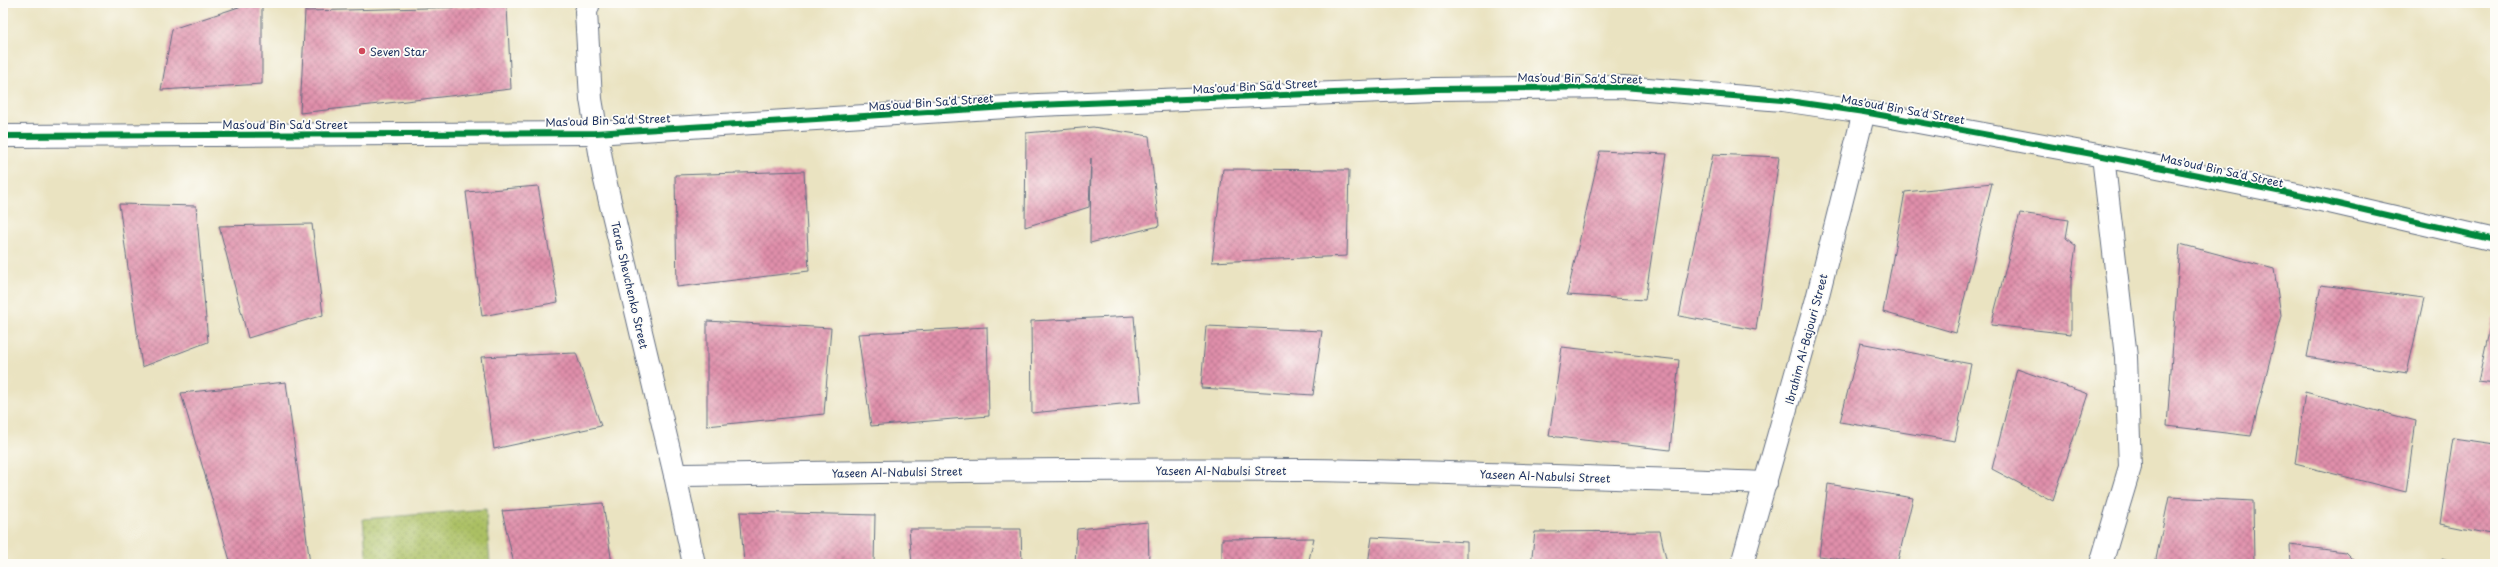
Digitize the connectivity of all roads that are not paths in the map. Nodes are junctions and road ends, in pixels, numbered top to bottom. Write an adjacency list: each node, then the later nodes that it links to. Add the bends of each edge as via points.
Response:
1 (585, 6): 3 (street, Taras Shevchenko Street)
2 (1864, 112): 3 (street, Mas'oud Bin Sa'd Street, via 1704,92 1624,87 1539,86 1038,105); 5 (street, Mas'oud Bin Sa'd Street); 8 (street, Ibrahim Al-Bajouri Street, via 1817,299)
3 (595, 133): 4 (street, Mas'oud Bin Sa'd Street); 7 (street, Taras Shevchenko Street)
4 (3, 136)
5 (2103, 156): 6 (street, Mas'oud Bin Sa'd Street, via 2312,198); 11 (street, via 2126,357 2130,467)
6 (2495, 240)
7 (675, 475): 8 (street, Yaseen Al-Nabulsi Street, via 990,470 1305,470); 9 (street, Taras Shevchenko Street)
8 (1766, 483): 10 (street, Ibrahim Al-Bajouri Street)
9 (694, 564)
10 (1742, 564)
11 (2101, 564)

